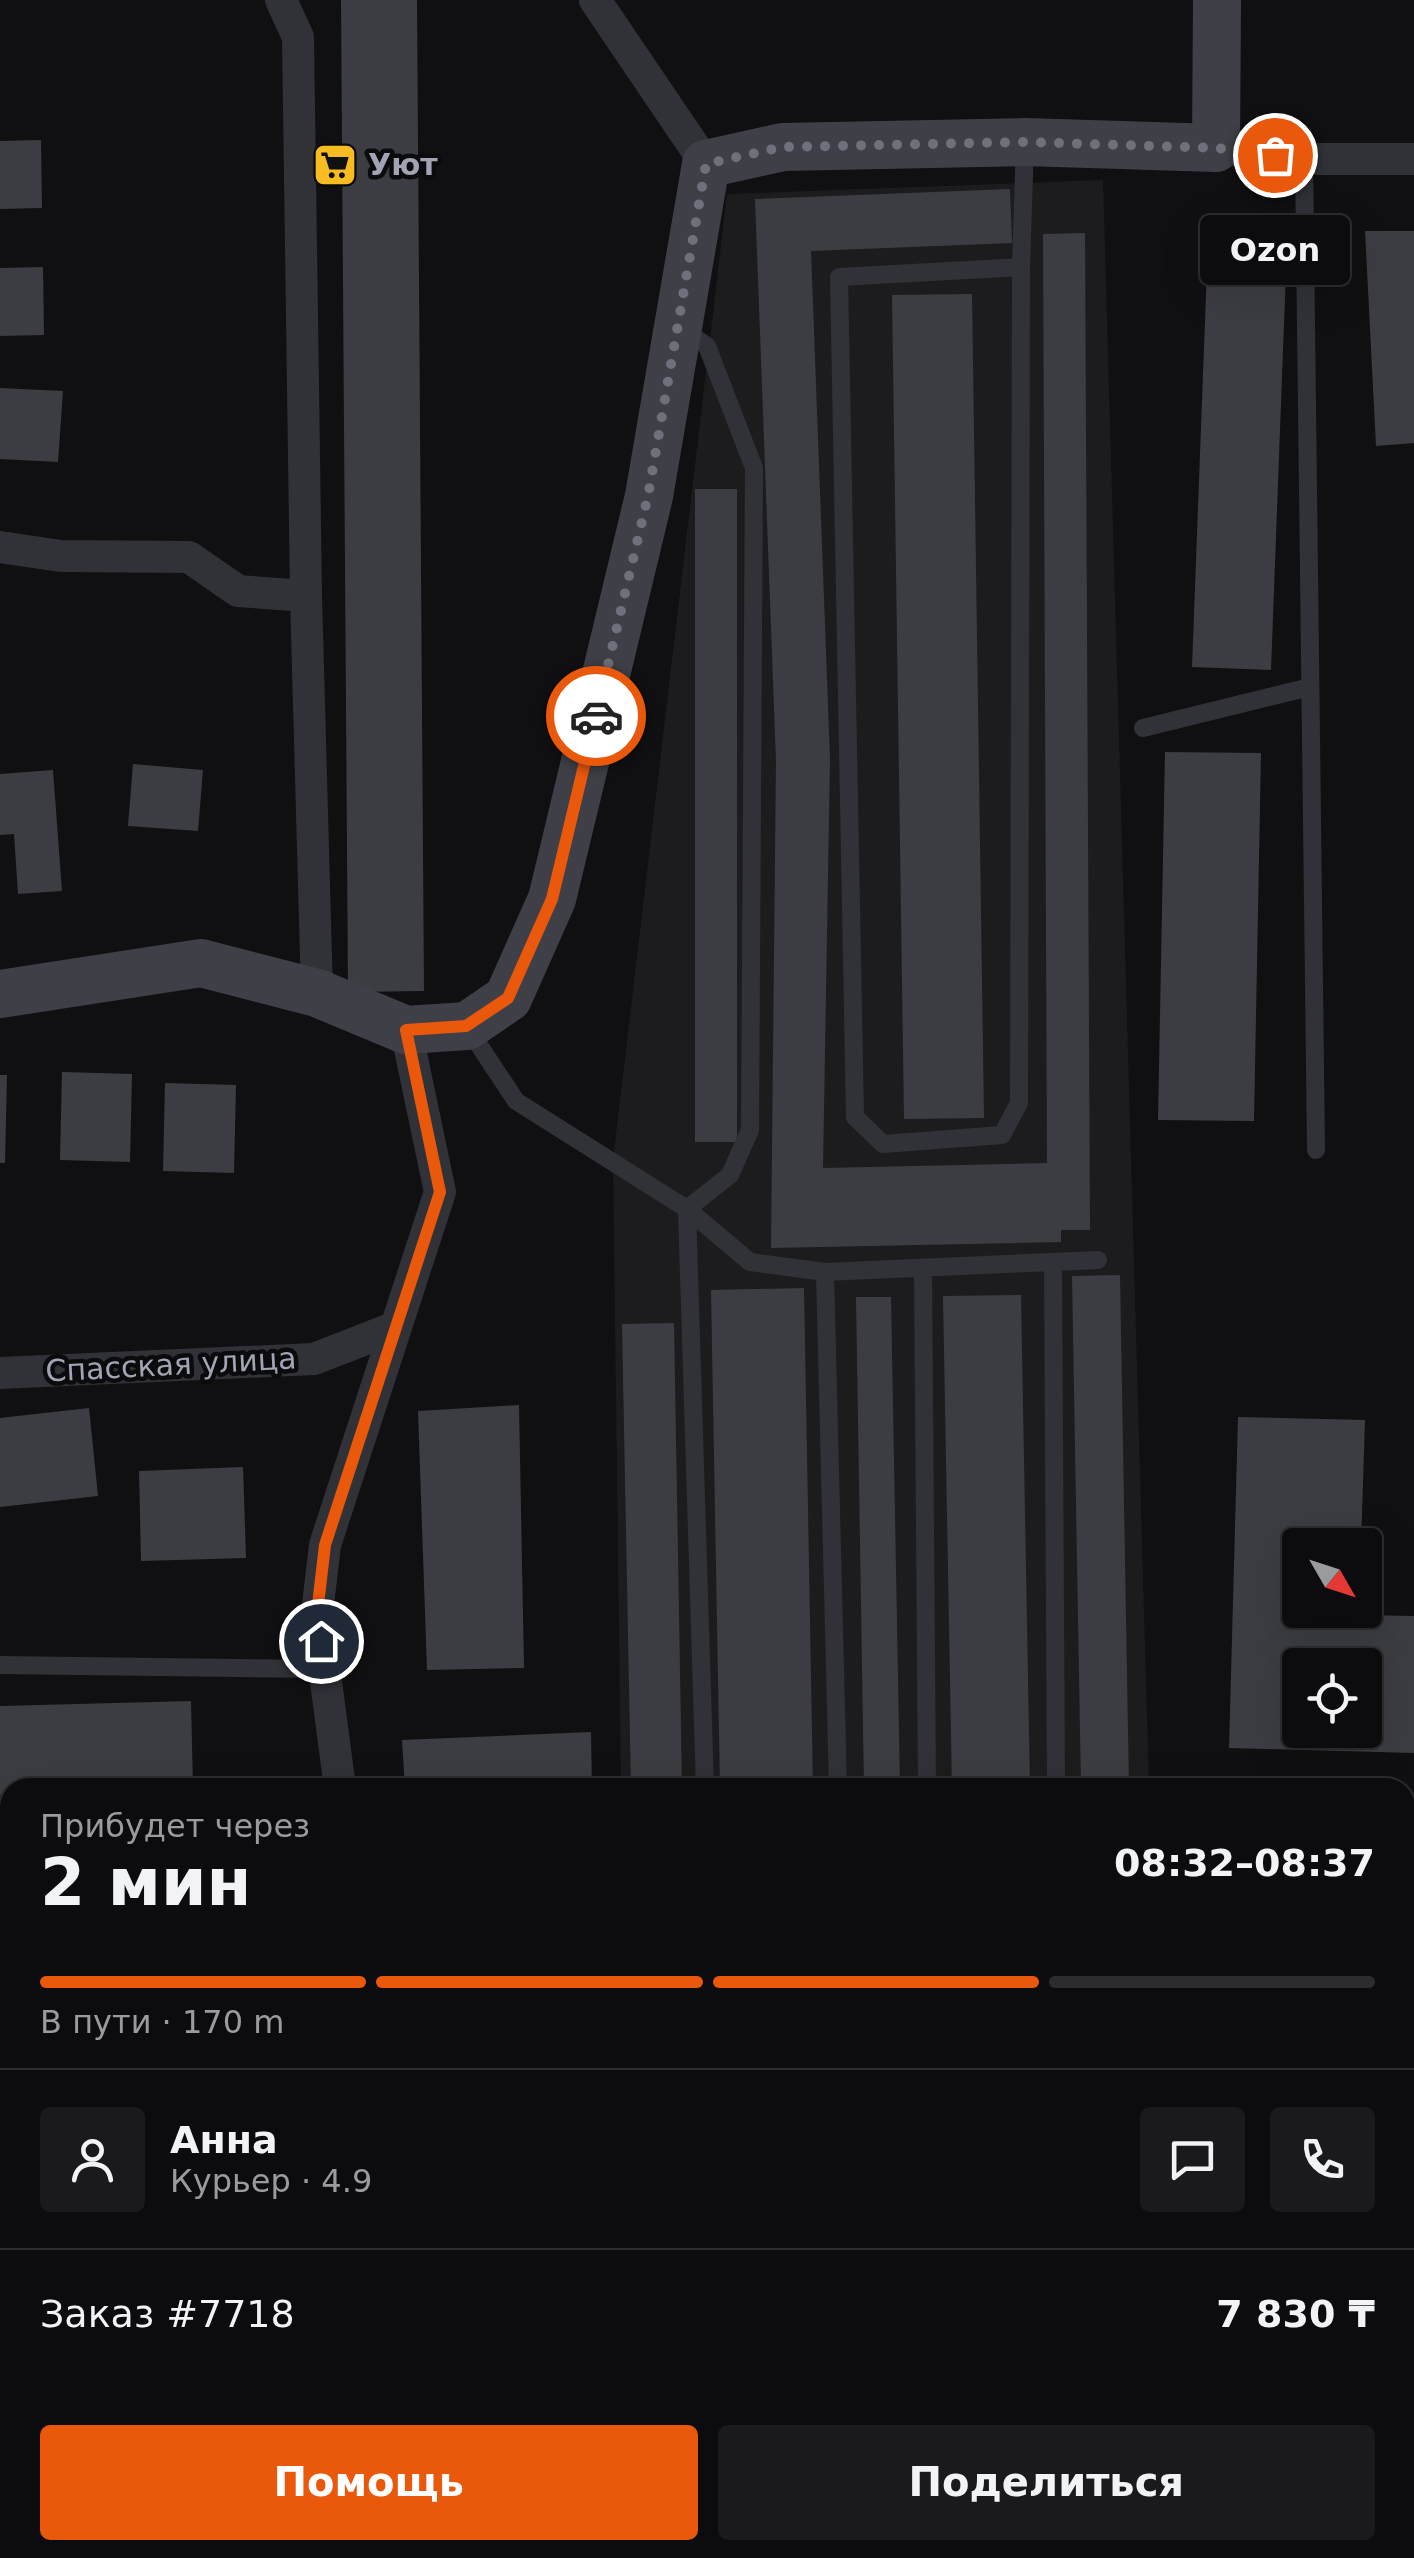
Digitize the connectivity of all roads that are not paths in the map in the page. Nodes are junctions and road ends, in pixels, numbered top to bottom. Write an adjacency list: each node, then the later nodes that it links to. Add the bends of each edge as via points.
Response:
1 (280, 0): 12 (street, via 298,37)
2 (595, 0): 8 (street)
3 (1216, 0): 5 (street)
4 (1025, 142): 5 (street); 8 (street, via 783,147); 9 (lane)
5 (1216, 148): 6 (street)
6 (1304, 158): 7 (street); 13 (lane)
7 (1414, 159)
8 (706, 164): 10 (street)
9 (1020, 268): 9 (lane, via 1019,1103 1002,1135 883,1144 855,1117 839,276)
10 (678, 326): 17 (street, via 648,496 552,899 508,998); 20 (lane, via 707,346 754,468 750,1130 730,1175)
11 (0, 547): 12 (street, via 61,556 188,558 238,591)
12 (306, 596): 16 (street)
13 (1310, 686): 14 (lane); 19 (lane)
14 (1143, 728)
15 (0, 994): 16 (street, via 201,963)
16 (316, 994): 18 (street)
17 (466, 1026): 18 (street); 20 (lane, via 516,1101)
18 (406, 1030): 25 (street, via 440,1192)
19 (1316, 1150)
20 (687, 1209): 24 (lane, via 750,1262); 30 (lane)
21 (1098, 1260): 22 (lane)
22 (1053, 1262): 23 (lane); 33 (lane)
23 (923, 1268): 24 (lane); 32 (lane)
24 (825, 1272): 31 (lane)
25 (396, 1327): 26 (street, Спасская улица, via 314,1358); 28 (street, via 325,1545 317,1613)
26 (0, 1373)
27 (0, 1665): 28 (lane)
28 (325, 1670): 29 (street)
29 (339, 1778)
30 (705, 1778)
31 (838, 1778)
32 (928, 1778)
33 (1056, 1778)

